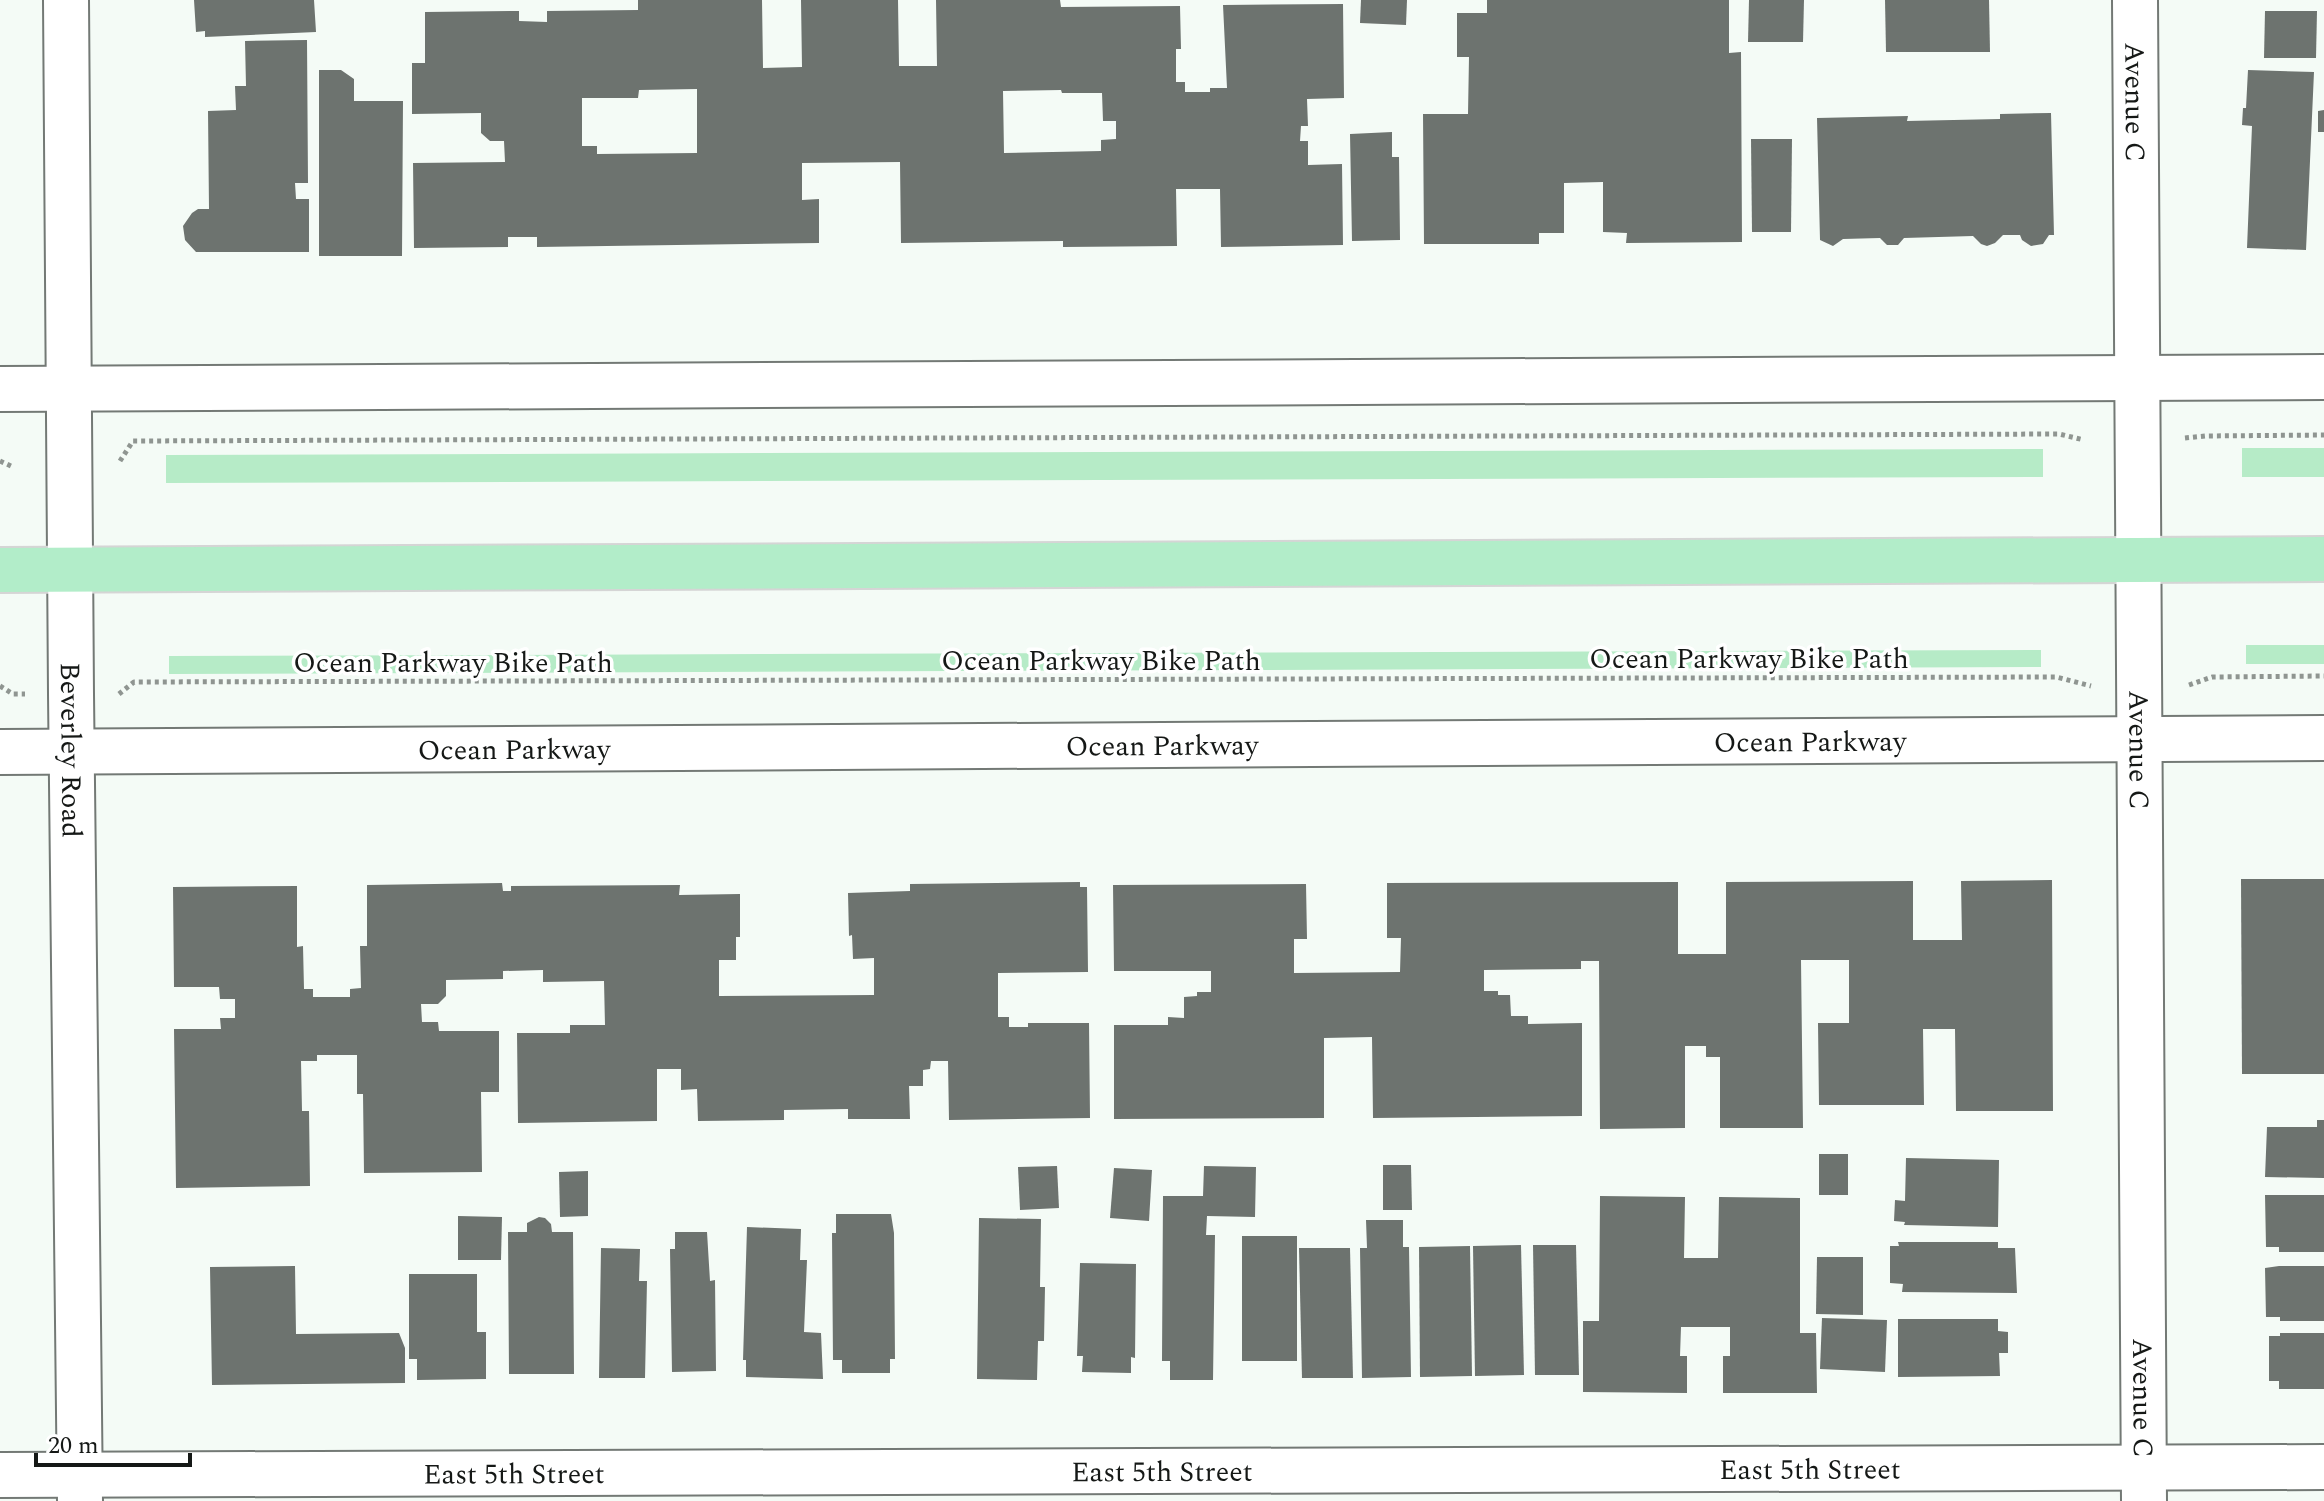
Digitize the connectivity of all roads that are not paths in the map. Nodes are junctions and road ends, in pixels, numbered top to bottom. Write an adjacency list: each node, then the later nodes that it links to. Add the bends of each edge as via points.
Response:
1 (66, 0): 5 (street, Beverley Road)
2 (2135, 0): 3 (street, Avenue C)
3 (2137, 377): 4 (street); 5 (street); 8 (street, Avenue C)
4 (2324, 377)
5 (69, 388): 6 (street); 10 (street, Beverley Road)
6 (0, 389)
7 (2324, 559): 8 (main road)
8 (2137, 561): 10 (main road); 11 (street, Avenue C)
9 (0, 570): 10 (main road)
10 (70, 570): 13 (street, Beverley Road)
11 (2139, 738): 12 (street, Ocean Parkway); 13 (street, Ocean Parkway); 17 (street, Avenue C)
12 (2324, 738)
13 (71, 751): 14 (street, Ocean Parkway); 18 (street, Beverley Road)
14 (0, 752)
15 (2324, 1467): 17 (street, East 5th Street)
16 (0, 1475): 18 (street, East 5th Street)
17 (2142, 1484): 18 (street, East 5th Street)
18 (80, 1488)

